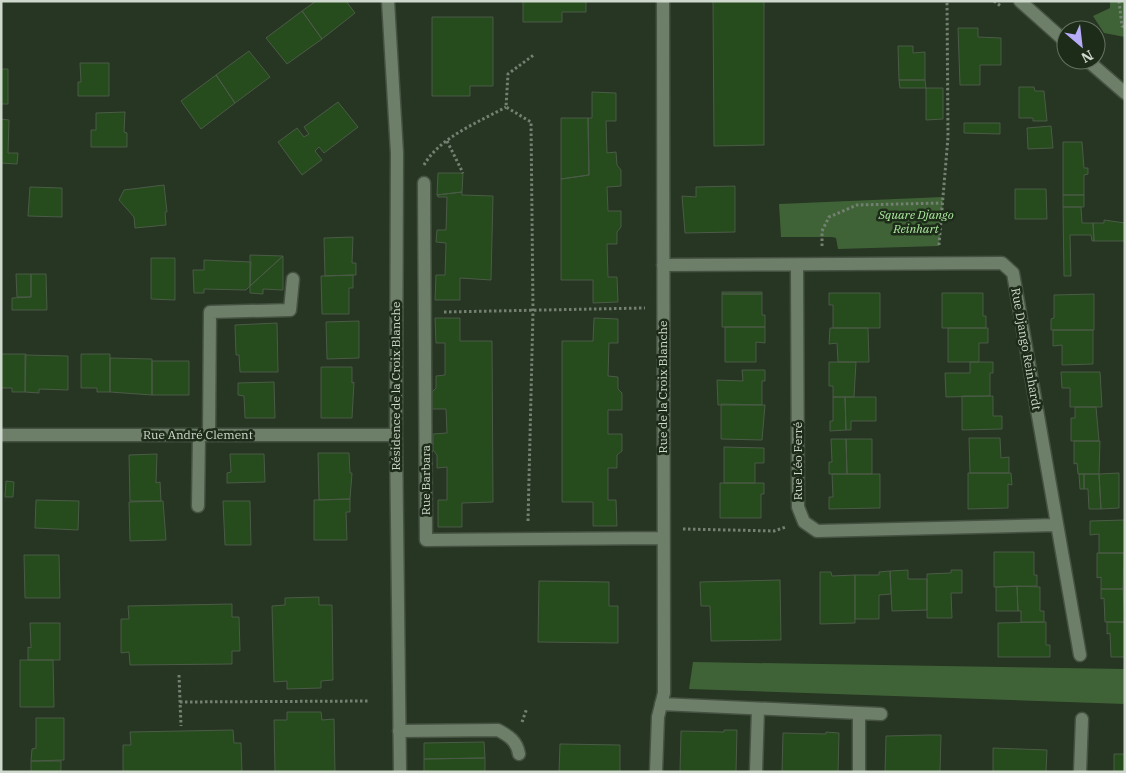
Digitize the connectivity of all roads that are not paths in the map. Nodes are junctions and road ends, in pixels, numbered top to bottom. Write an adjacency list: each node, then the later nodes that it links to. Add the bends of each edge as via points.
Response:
1 (388, 1): 12 (street, Résidence de la Croix Blanche, via 397,153)
2 (663, 1): 8 (street, Rue de la Croix Blanche)
3 (1020, 1): 4 (street)
4 (1056, 33)
5 (1099, 70): 6 (street)
6 (1125, 93)
7 (424, 183): 16 (street, Rue Barbara, via 426,540)
8 (664, 265): 9 (street, Rue Django Reinhardt); 16 (street, Rue de la Croix Blanche)
9 (798, 265): 15 (street, Rue Django Reinhardt, via 1002,263 1013,272); 15 (street, Rue Léo Ferré, via 798,508 803,519 817,531)
10 (293, 279): 11 (street, via 290,310 210,312)
11 (204, 435): 12 (street, Rue André Clement); 13 (street, Rue André Clement); 14 (street)
12 (396, 435): 23 (street, Résidence de la Croix Blanche)
13 (1, 436)
14 (198, 506)
15 (1056, 524): 17 (street, Rue Django Reinhardt)
16 (663, 533): 18 (street, Rue de la Croix Blanche, via 664,693)
17 (1080, 655)
18 (661, 704): 19 (street); 26 (street, Rue de la Croix Blanche)
19 (758, 709): 20 (street); 27 (street)
20 (859, 713): 21 (street); 28 (street)
21 (881, 714)
22 (1082, 719): 29 (street)
23 (400, 731): 24 (street, via 498,730 517,745); 25 (street, Résidence de la Croix Blanche)
24 (519, 754)
25 (400, 772)
26 (656, 772)
27 (756, 772)
28 (859, 772)
29 (1080, 772)

